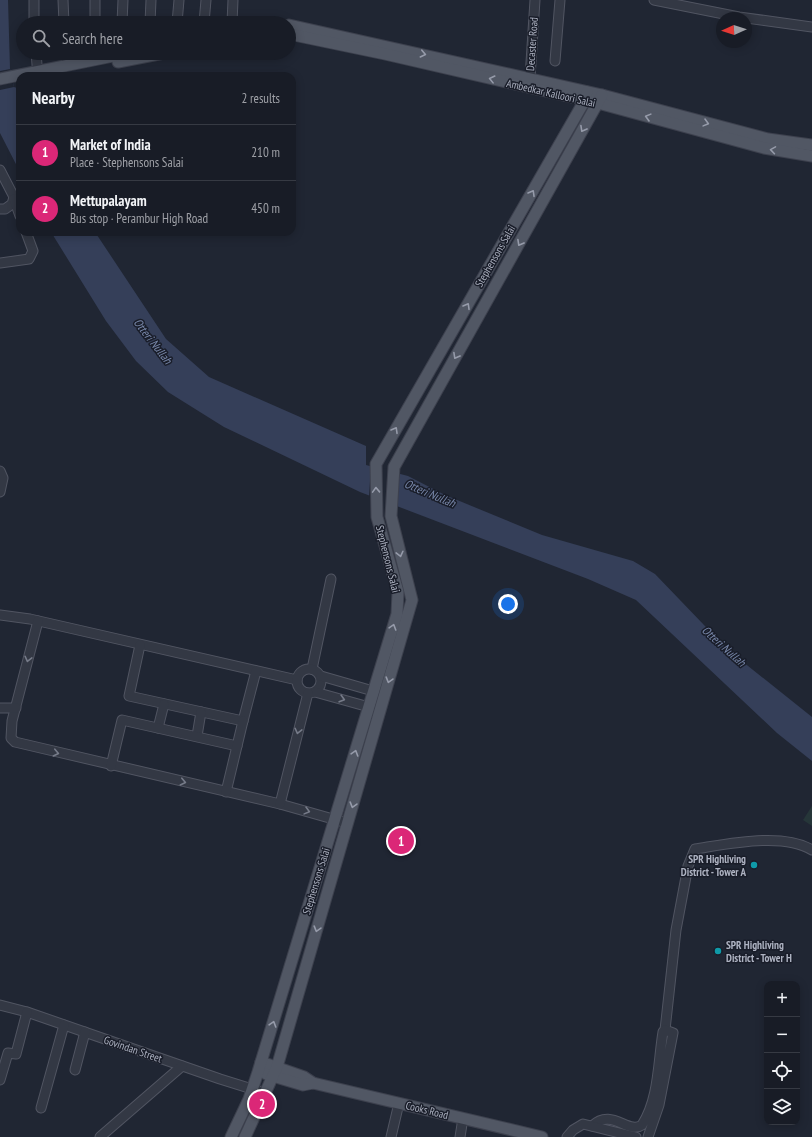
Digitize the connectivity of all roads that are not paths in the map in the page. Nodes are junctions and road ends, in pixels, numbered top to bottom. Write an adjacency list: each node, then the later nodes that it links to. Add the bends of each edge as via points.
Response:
1 (34, 0): 12 (street)
2 (63, 0): 13 (street)
3 (95, 0): 14 (street)
4 (123, 0): 15 (street)
5 (151, 0): 16 (street)
6 (178, 0): 17 (street)
7 (206, 0): 18 (street)
8 (233, 0): 19 (street)
9 (535, 0): 34 (street, Decaster Road)
10 (560, 0): 27 (street)
11 (654, 0): 21 (street, via 739,17)
12 (34, 16)
13 (64, 16)
14 (95, 16)
15 (122, 16)
16 (150, 16)
17 (177, 16)
18 (205, 16)
19 (232, 16)
20 (296, 27): 34 (main road, Ambedkar Kalloori Salai, one-way to 34)
21 (812, 27)
22 (296, 35): 34 (main road, Ambedkar Kalloori Salai, one-way to 22)
23 (37, 60): 29 (street)
24 (67, 60): 28 (street)
25 (82, 60): 28 (main road)
26 (129, 60): 31 (main road)
27 (555, 61)
28 (67, 65): 30 (main road)
29 (38, 72)
30 (44, 72)
31 (68, 72)
32 (0, 79): 33 (main road)
33 (16, 80): 35 (main road)
34 (528, 83): 36 (main road, Ambedkar Kalloori Salai)
35 (0, 86)
36 (586, 96): 37 (main road, Ambedkar Kalloori Salai); 56 (main road, Stephensons Salai, one-way to 36, via 397,614 398,592 377,517 376,464)
37 (600, 99): 38 (main road, Ambedkar Kalloori Salai, one-way to 38, via 768,139); 39 (main road, Ambedkar Kalloori Salai, one-way to 37, via 764,148); 71 (main road, Stephensons Salai, one-way to 71, via 394,467 391,516 412,600)
38 (812, 145)
39 (812, 156)
40 (0, 170): 41 (street)
41 (14, 199): 42 (street); 43 (street, via 5,209)
42 (16, 205)
43 (0, 209)
44 (27, 236): 45 (street, via 33,251 29,259)
45 (0, 263)
46 (0, 471): 47 (street, via 3,478)
47 (0, 492)
48 (331, 579): 52 (street)
49 (0, 615): 50 (street)
50 (38, 621): 51 (street); 61 (street, one-way to 61)
51 (140, 645): 53 (street); 58 (street, via 129,696)
52 (312, 669): 54 (street); 55 (street, via 302,671)
53 (256, 671): 55 (street); 63 (street)
54 (321, 676): 56 (street); 57 (street, via 322,682)
55 (297, 680): 57 (street, via 300,688)
56 (374, 691): 59 (main road, Stephensons Salai)
57 (312, 692): 59 (street, one-way to 59); 69 (street, one-way to 69)
58 (164, 704): 62 (street); 64 (street)
59 (368, 707): 70 (main road, Stephensons Salai, one-way to 59)
60 (0, 708): 61 (street)
61 (16, 708): 67 (street, one-way to 67, via 10,734 15,742)
62 (201, 712): 63 (street); 65 (street)
63 (243, 721): 66 (street)
64 (158, 728): 65 (street); 67 (street, via 122,720)
65 (197, 736): 66 (street)
66 (237, 746): 68 (street)
67 (110, 766): 68 (street, one-way to 68)
68 (226, 792): 69 (street)
69 (280, 804): 70 (street, one-way to 70)
70 (334, 819): 71 (street); 79 (main road, Stephensons Salai, one-way to 70)
71 (347, 823): 81 (main road, Stephensons Salai, one-way to 81)
72 (812, 850): 76 (street, via 798,843 752,841 696,849 688,866 678,923)
73 (0, 1005): 74 (street, Govindan Street)
74 (27, 1012): 75 (street, Govindan Street); 82 (street, via 16,1054 8,1053)
75 (64, 1025): 77 (street, Govindan Street); 86 (street)
76 (665, 1030): 88 (street, via 662,1032 654,1094 642,1125 634,1127 609,1118); 98 (street, via 673,1034 659,1105)
77 (85, 1032): 78 (street, Govindan Street); 80 (street)
78 (182, 1066): 83 (street, Govindan Street); 90 (street)
79 (260, 1067): 81 (main road, Cooks Road); 83 (main road, Stephensons Salai)
80 (75, 1070)
81 (275, 1072): 84 (main road, Stephensons Salai); 85 (main road, Cooks Road, via 303,1085 313,1084)
82 (0, 1080)
83 (253, 1089): 84 (street, Govindan Street); 91 (main road, Stephensons Salai)
84 (265, 1093): 92 (main road, Stephensons Salai)
85 (399, 1103): 87 (main road, Cooks Road); 93 (street)
86 (41, 1108)
87 (463, 1118): 89 (main road, Cooks Road); 94 (street)
88 (592, 1126): 96 (street, via 580,1125); 97 (street)
89 (522, 1135): 95 (main road, Cooks Road)
90 (100, 1137)
91 (231, 1137)
92 (245, 1137)
93 (391, 1137)
94 (460, 1137)
95 (542, 1137)
96 (567, 1137)
97 (636, 1137)
98 (648, 1137)

